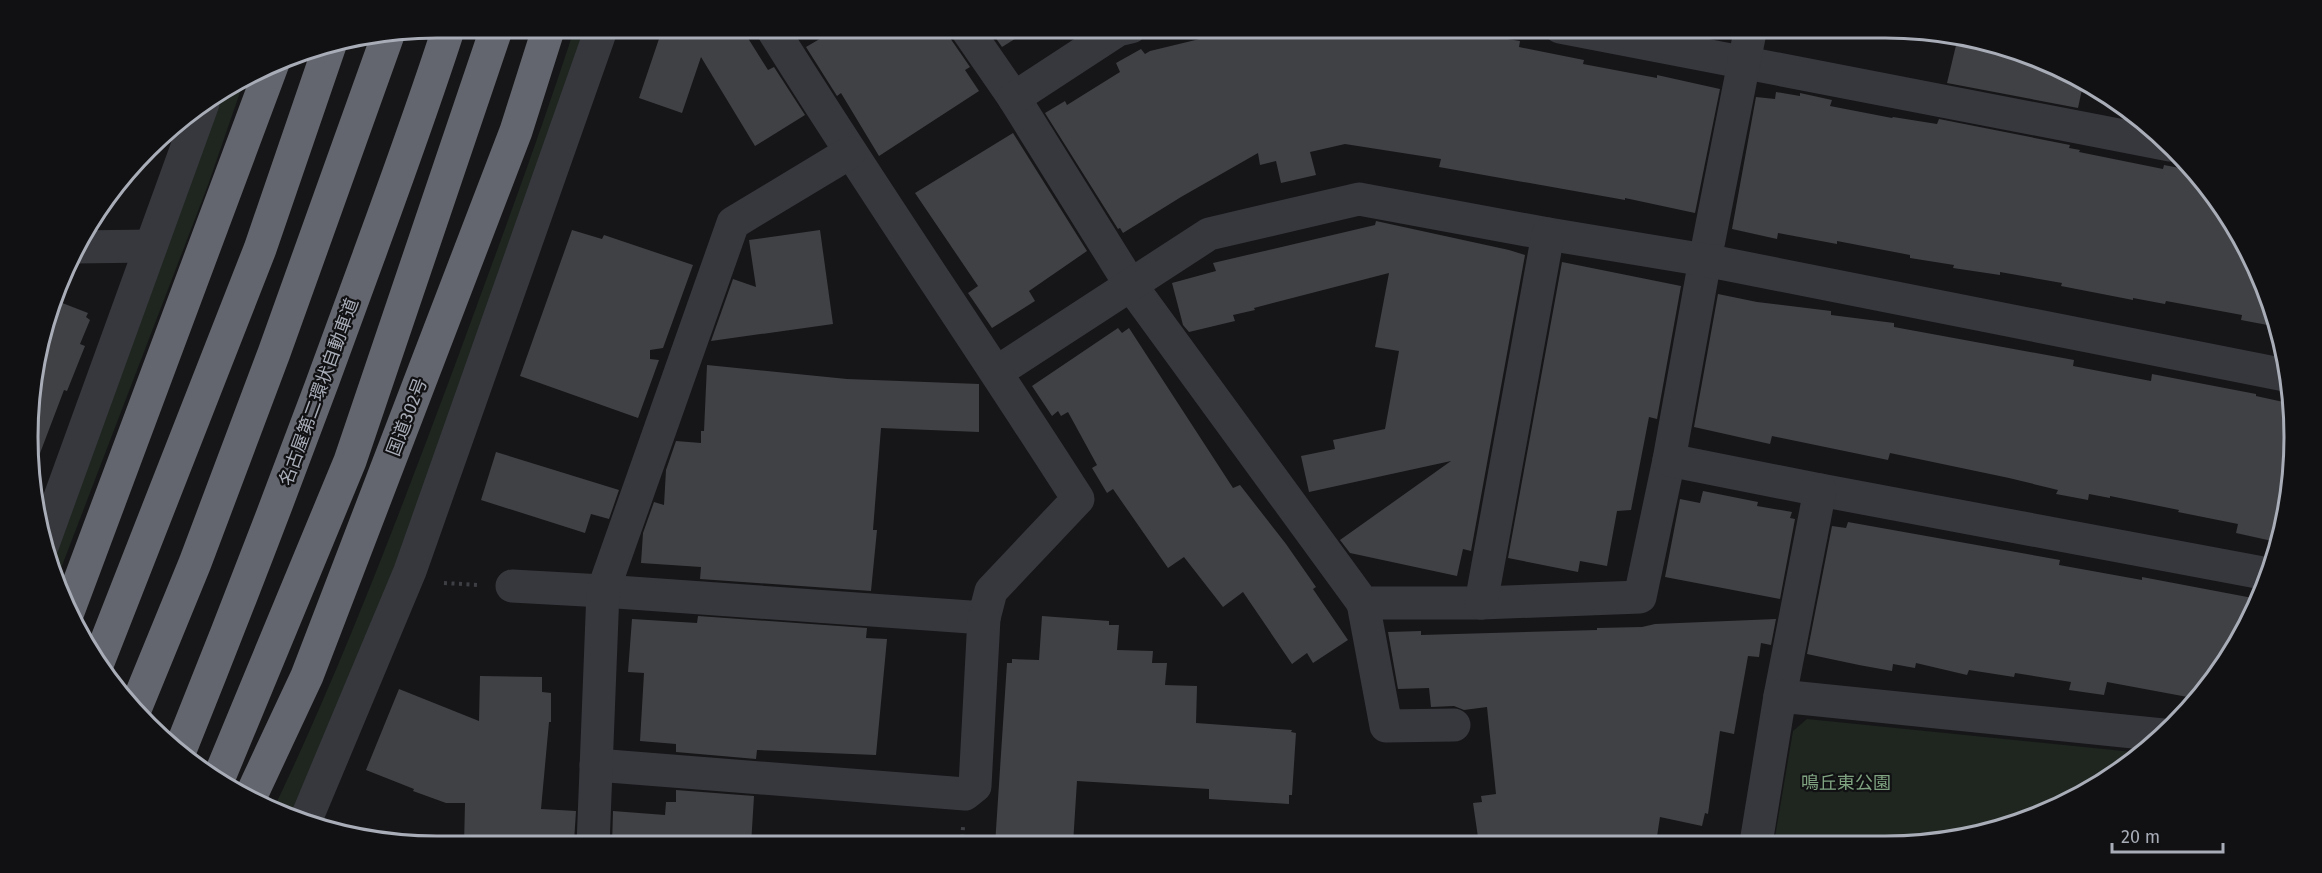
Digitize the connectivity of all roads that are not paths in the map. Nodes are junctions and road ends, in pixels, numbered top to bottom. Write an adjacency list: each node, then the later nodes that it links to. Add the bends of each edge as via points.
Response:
1 (445, 38): 40 (highway, 名古屋第二環状自動車道, via 322,386)
2 (493, 38): 42 (highway, via 350,461)
3 (546, 38): 43 (highway, 国道302号, via 516,131 311,665)
4 (598, 38): 44 (street, via 410,571)
5 (778, 38): 17 (street)
6 (973, 38): 14 (street)
7 (1106, 38): 14 (street)
8 (1616, 38): 12 (street)
9 (1749, 38): 12 (street)
10 (386, 41): 37 (highway, via 266,375)
11 (327, 53): 35 (highway, via 261,249)
12 (1744, 63): 16 (street); 21 (street)
13 (268, 75): 31 (highway)
14 (1014, 98): 22 (street)
15 (198, 117): 19 (street)
16 (2155, 142)
17 (849, 153): 23 (street); 30 (street, via 733,223)
18 (1548, 234): 21 (street); 22 (street, via 1359,199 1209,234); 33 (street)
19 (151, 246): 20 (street); 27 (street)
20 (86, 247)
21 (1705, 260): 24 (street); 25 (street)
22 (1130, 285): 23 (street); 32 (street)
23 (997, 372): 34 (street, via 1078,500 991,591)
24 (2279, 374)
25 (1669, 460): 26 (street); 33 (street, via 1640,597)
26 (1820, 490): 28 (street); 36 (street)
27 (48, 529)
28 (2260, 573)
29 (512, 586): 30 (street)
30 (603, 591): 34 (street); 41 (street)
31 (73, 599)
32 (1363, 603): 33 (street); 38 (street, via 1386,726)
33 (1481, 603)
34 (984, 618): 41 (street, via 975,786 965,794)
35 (102, 653)
36 (1780, 696): 39 (street); 46 (street)
37 (138, 701)
38 (1454, 725)
39 (2151, 734)
40 (183, 744)
41 (596, 765): 45 (street)
42 (221, 772)
43 (253, 791)
44 (308, 814)
45 (593, 836)
46 (1757, 836)

